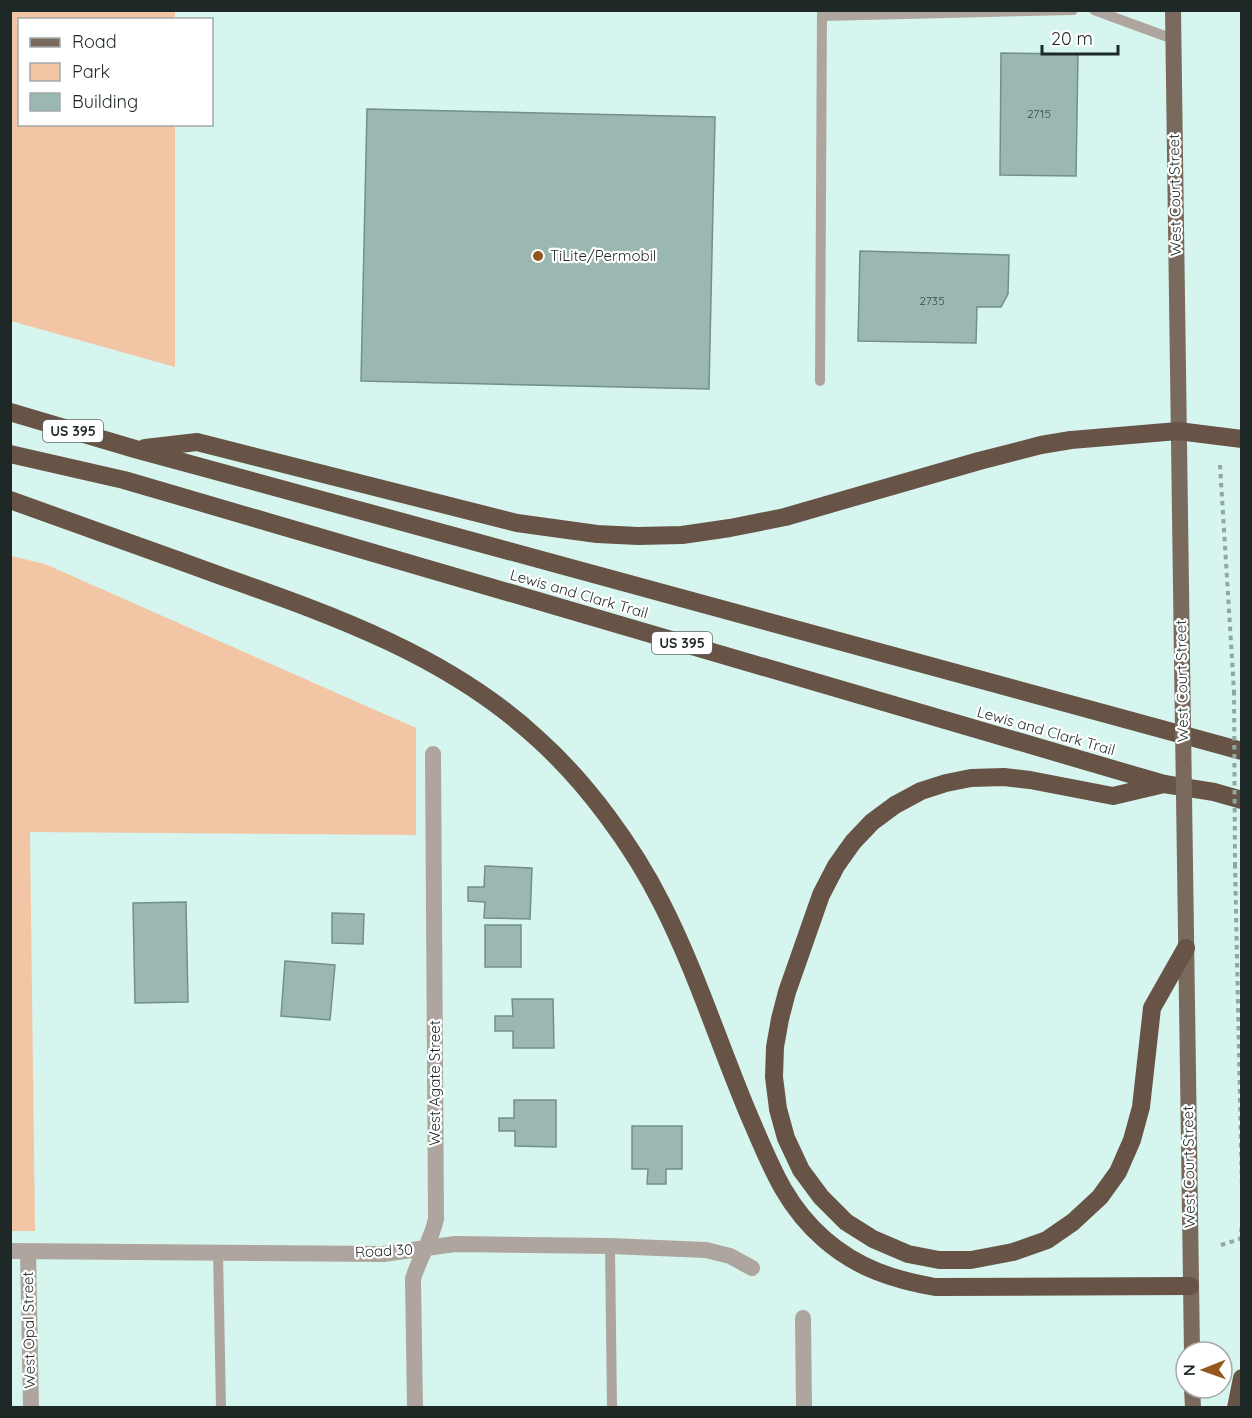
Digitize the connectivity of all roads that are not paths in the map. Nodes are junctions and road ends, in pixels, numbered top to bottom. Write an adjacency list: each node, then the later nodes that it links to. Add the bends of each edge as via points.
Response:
1 (1073, 10): 4 (lane)
2 (1094, 10): 6 (lane)
3 (1173, 10): 6 (main road, West Court Street)
4 (1023, 11): 5 (lane)
5 (822, 13): 7 (lane)
6 (1173, 39): 9 (main road, West Court Street)
7 (820, 381)
8 (10, 412): 11 (highway, Lewis and Clark Trail / US 395)
9 (1178, 431): 10 (highway); 11 (highway, via 1071,440 979,461 785,517 682,535 649,536 597,534 517,523 197,442); 18 (main road, West Court Street, bridge)
10 (1242, 438)
11 (135, 449): 14 (highway, Lewis and Clark Trail / US 395)
12 (10, 454): 16 (highway, Lewis and Clark Trail / US 395, via 123,480)
13 (10, 501): 25 (highway, via 276,595 360,629 427,660 516,718 570,771 638,860 680,942 784,1193 810,1226 849,1258 905,1282 935,1287)
14 (1242, 751)
15 (434, 754): 20 (street, West Agate Street, via 436,1219)
16 (1164, 784): 17 (highway, Lewis and Clark Trail / US 395); 18 (highway, via 1113,796 1030,780 971,778 921,791 895,805 853,842 821,895 780,1019 774,1077 778,1109 801,1170 846,1222 908,1254 939,1260 971,1260 1012,1252 1047,1239 1100,1197 1118,1172 1141,1107 1152,1008)
17 (1242, 800)
18 (1186, 948): 25 (main road, West Court Street)
19 (610, 1246): 20 (street, Road 30, via 455,1244); 24 (street, Road 30, via 706,1250 730,1256); 32 (lane)
20 (426, 1249): 23 (street, Road 30, via 383,1254); 31 (street, West Agate Street, via 413,1280)
21 (10, 1251): 22 (street, Road 30)
22 (28, 1252): 23 (street, Road 30); 29 (street, West Opal Street)
23 (218, 1252): 30 (lane)
24 (752, 1268)
25 (1190, 1286): 27 (main road, West Court Street)
26 (802, 1318): 33 (street)
27 (1192, 1340)
28 (1242, 1378): 34 (highway)
29 (31, 1407)
30 (221, 1407)
31 (415, 1407)
32 (612, 1407)
33 (804, 1407)
34 (1236, 1407)

